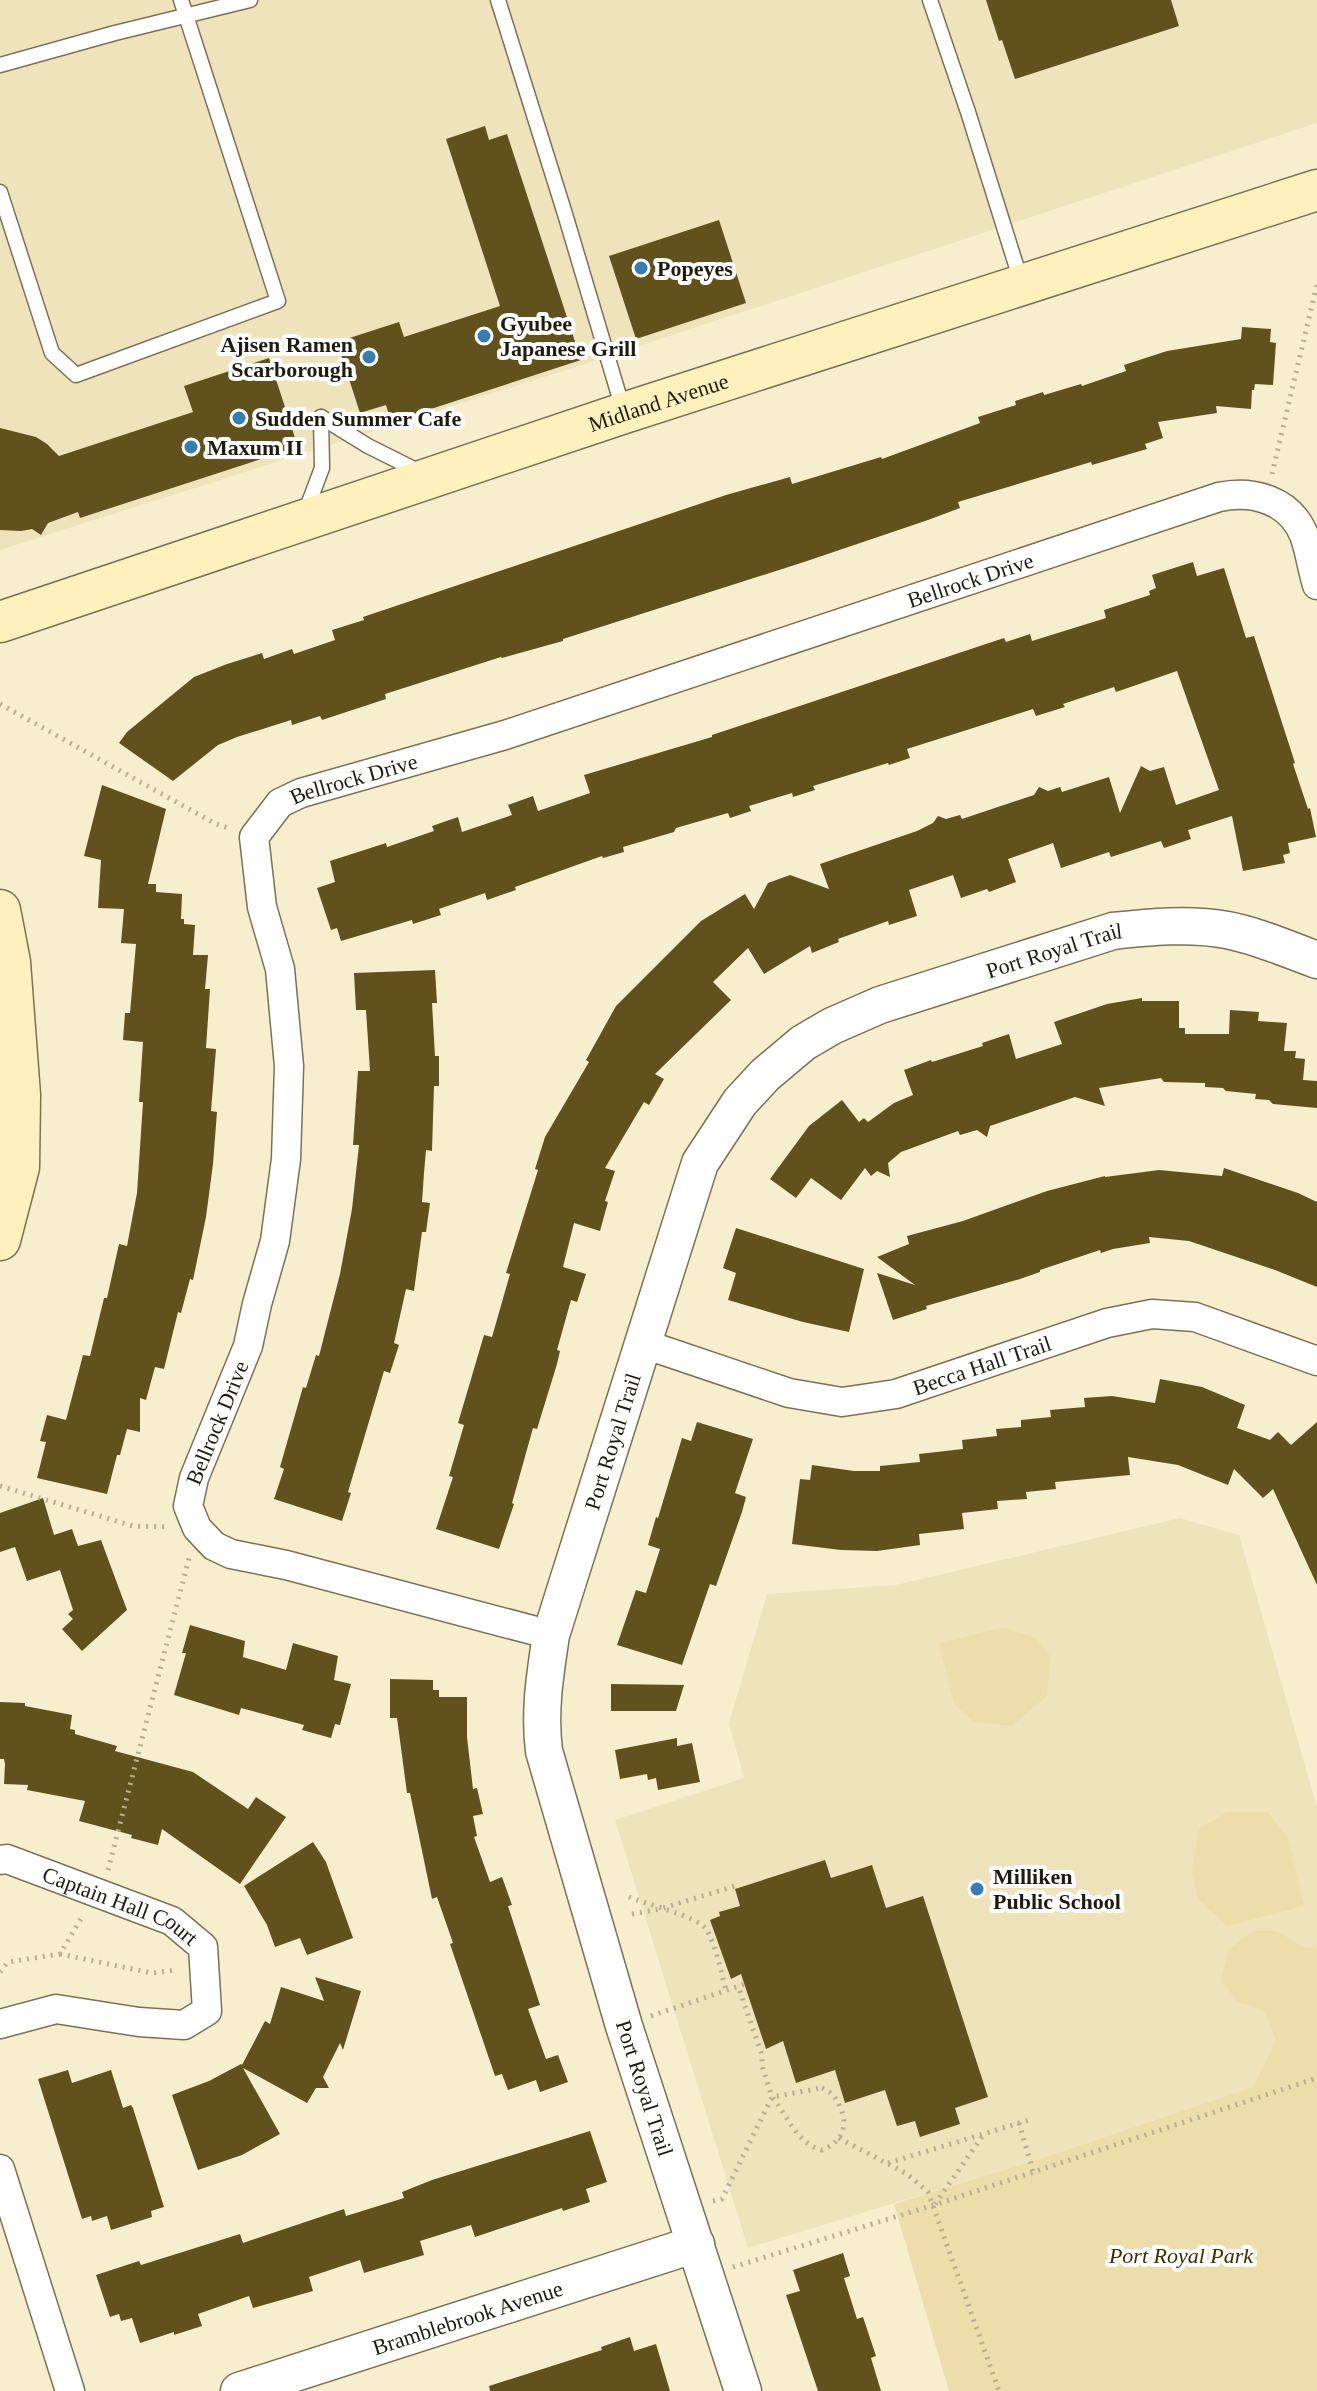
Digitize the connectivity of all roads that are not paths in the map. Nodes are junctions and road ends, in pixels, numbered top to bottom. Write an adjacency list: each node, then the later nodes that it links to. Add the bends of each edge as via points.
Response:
1 (181, 0): 5 (lane)
2 (250, 0): 5 (lane)
3 (498, 0): 10 (lane)
4 (930, 0): 9 (lane)
5 (187, 16): 6 (lane); 8 (lane, via 278,301 76,375 52,353)
6 (0, 65)
7 (1317, 190): 9 (main road, Midland Avenue)
8 (0, 192)
9 (1022, 285): 10 (main road, Midland Avenue)
10 (624, 413): 11 (main road, Midland Avenue)
11 (432, 478): 12 (main road, Midland Avenue); 12 (lane, via 321,417 322,468)
12 (301, 521): 14 (main road, Midland Avenue)
13 (1317, 585): 21 (street, Bellrock Drive, via 1303,534 1288,513 1249,494 1219,497 505,735 301,793 280,803 254,837 262,907 280,969 289,1066 286,1159 275,1241 248,1346 194,1478 188,1506 197,1528 231,1554)
14 (0, 622)
15 (0, 910): 17 (main road, via 10,962)
16 (1317, 960): 19 (street, Port Royal Trail, via 1225,930 1113,931 880,1005 832,1026 765,1075 740,1102 700,1163)
17 (8, 1023): 18 (main road, via 20,1095 19,1167)
18 (0, 1240)
19 (644, 1344): 20 (street, Becca Hall Trail, via 789,1393 842,1402 896,1394 1107,1323 1152,1314 1195,1317); 21 (street, Port Royal Trail)
20 (1317, 1361)
21 (551, 1635): 25 (street, Port Royal Trail, via 541,1696 544,1751 624,2026)
22 (0, 1860): 23 (street, Captain Hall Court, via 172,1921 203,1947 207,2011 184,2025 56,2009)
23 (0, 2024)
24 (0, 2169): 26 (street)
25 (696, 2244): 27 (street, Bramblebrook Avenue); 28 (street, Port Royal Trail)
26 (70, 2391)
27 (239, 2391)
28 (743, 2391)

